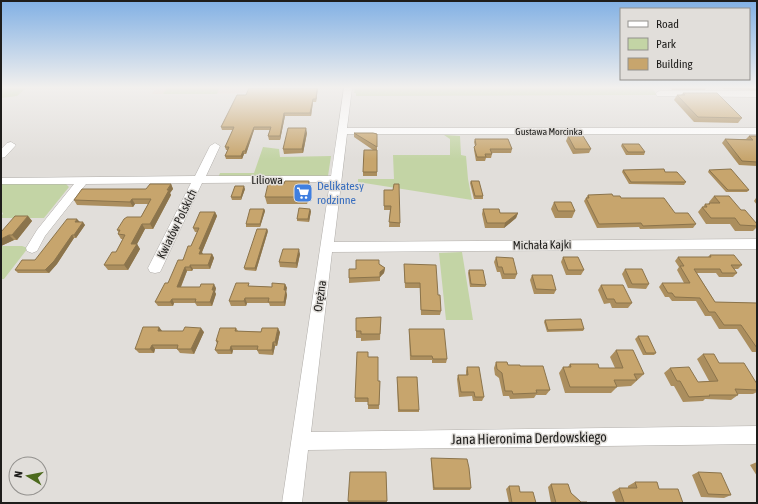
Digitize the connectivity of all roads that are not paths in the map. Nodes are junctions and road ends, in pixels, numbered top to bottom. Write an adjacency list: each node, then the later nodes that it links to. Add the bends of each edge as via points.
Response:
1 (345, 112): 2 (street, Orężna)
2 (342, 131): 3 (street, Gustawa Morcinka); 7 (street, Orężna)
3 (757, 131)
4 (11, 145): 6 (street)
5 (214, 146): 10 (street)
6 (1, 155)
7 (336, 179): 10 (street, Liliowa); 12 (street, Orężna)
8 (1, 180): 9 (street, Liliowa)
9 (82, 180): 10 (street, Liliowa); 13 (street)
10 (199, 180): 14 (street, Kwiatów Polskich)
11 (757, 244): 12 (street, Michała Kajki)
12 (327, 247): 16 (street, Orężna)
13 (32, 248)
14 (155, 268)
15 (757, 435): 16 (street, Jana Hieronima Derdowskiego)
16 (301, 441): 17 (street, Orężna)
17 (292, 503)

